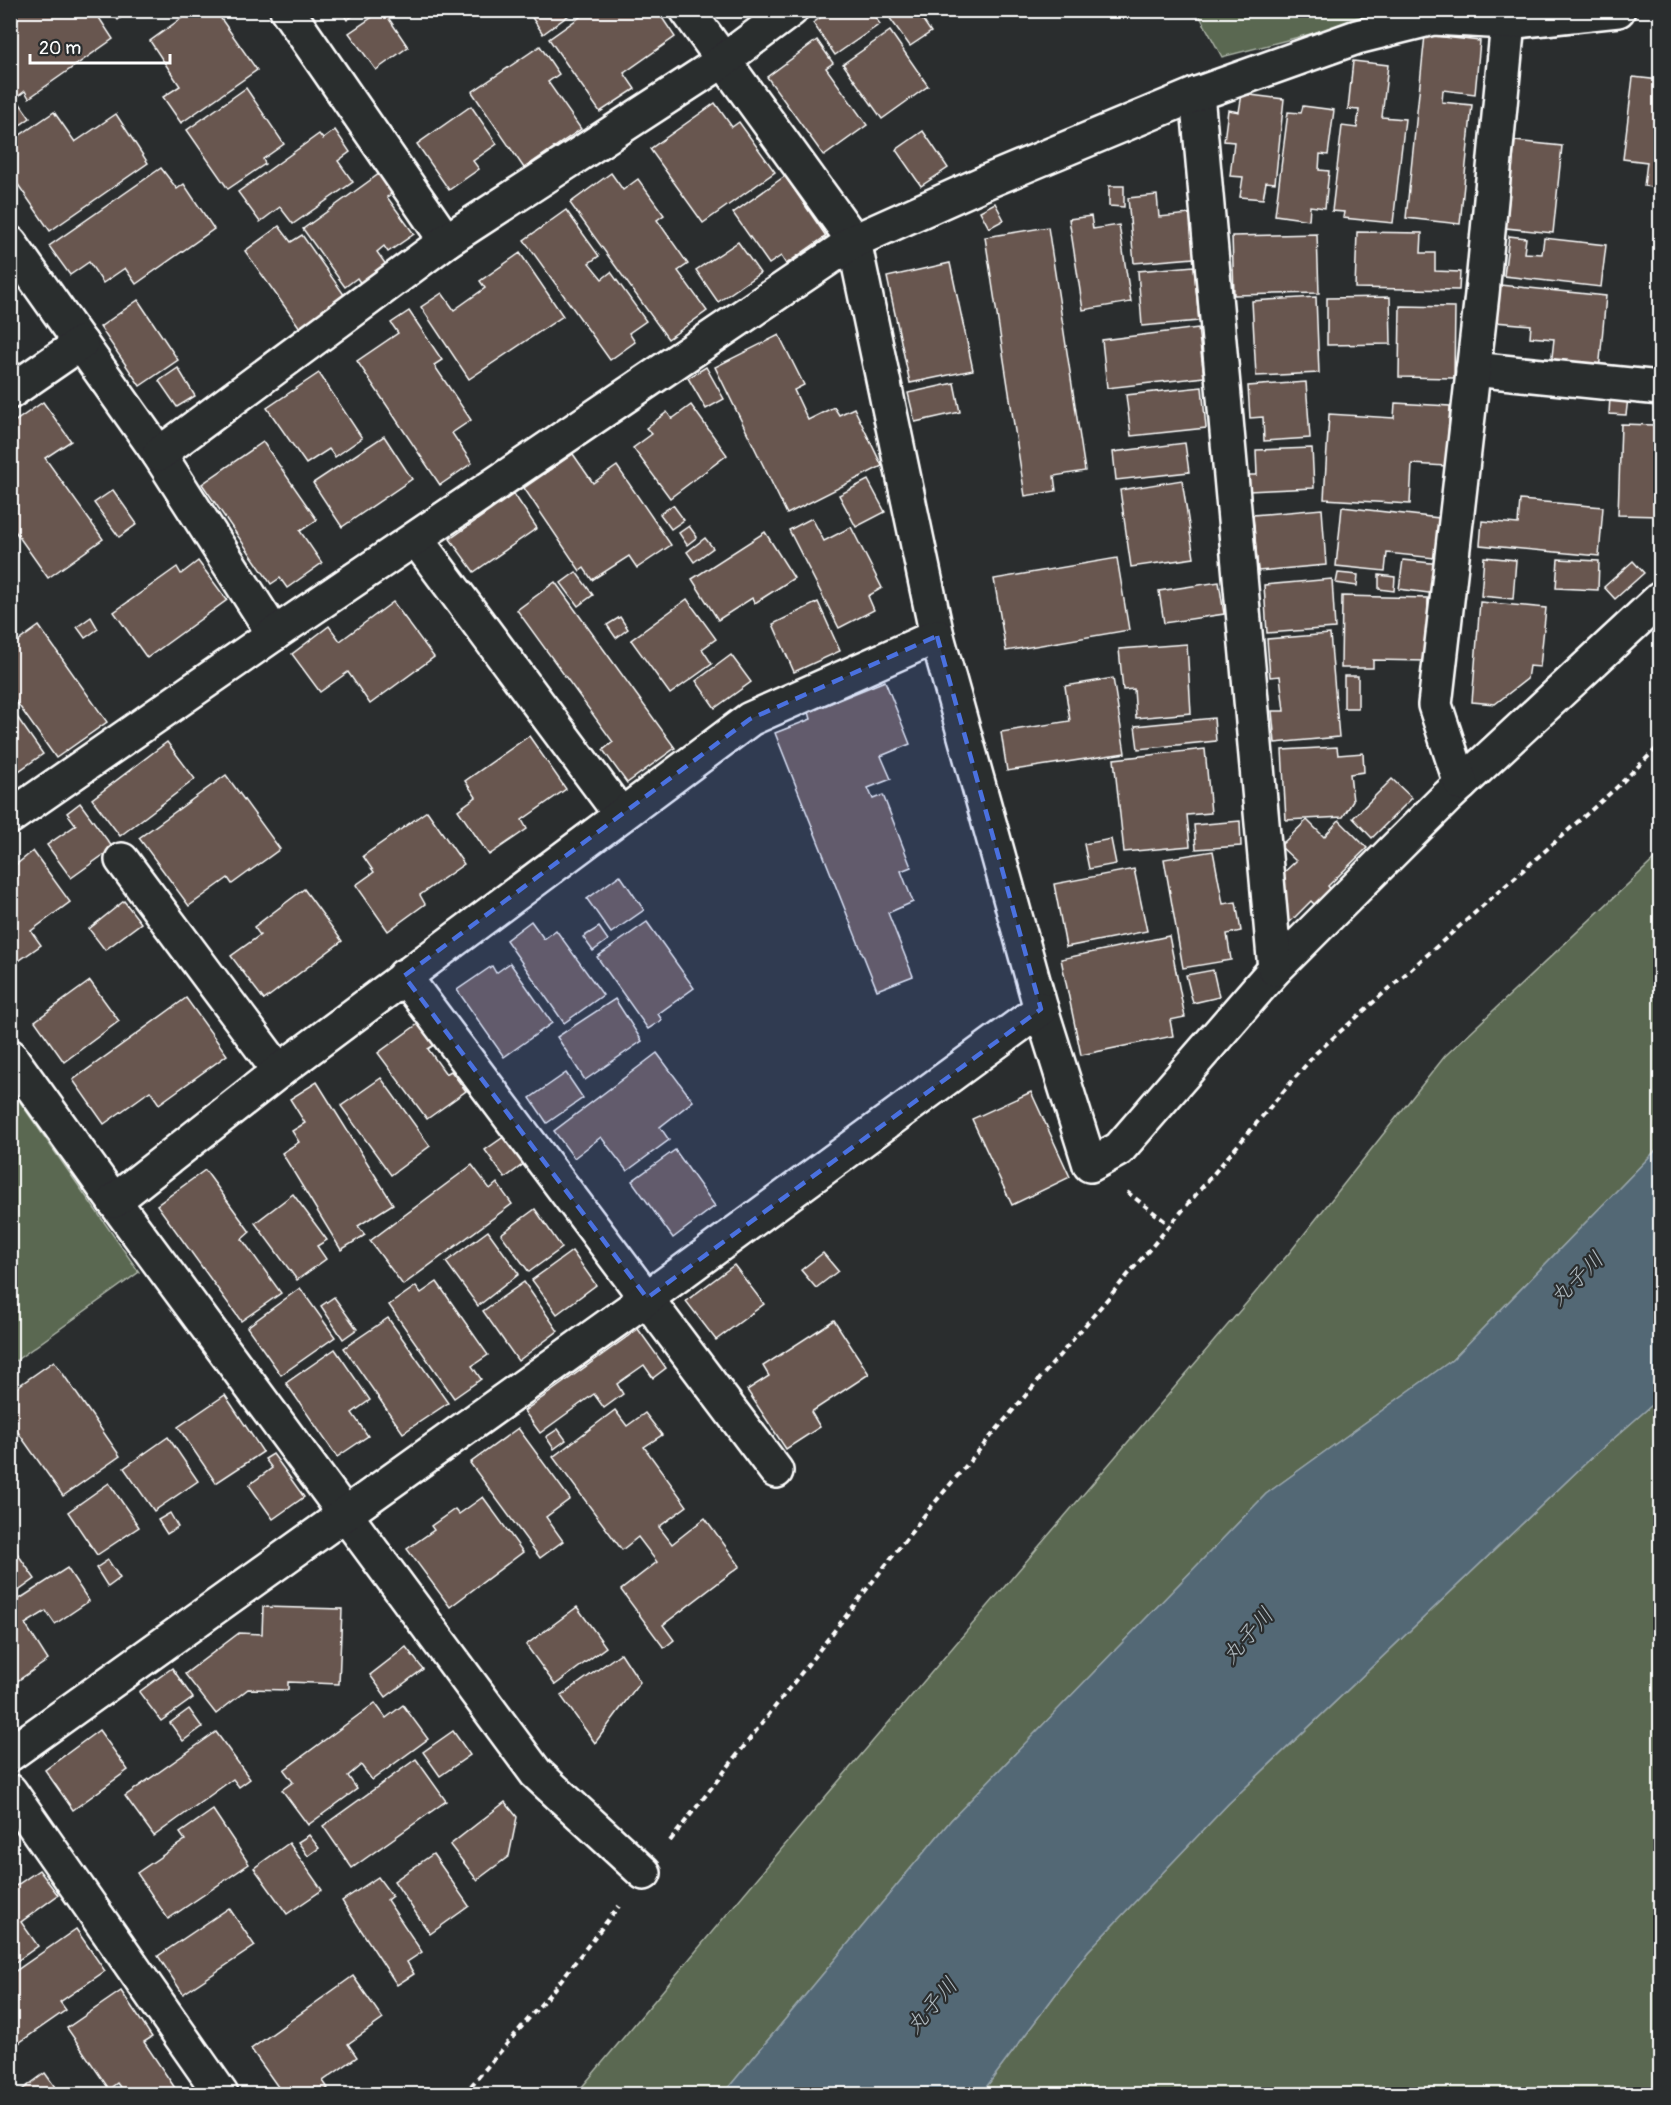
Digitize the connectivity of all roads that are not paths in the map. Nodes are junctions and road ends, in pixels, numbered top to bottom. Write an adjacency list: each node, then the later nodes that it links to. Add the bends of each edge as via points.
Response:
1 (288, 10): 8 (street)
2 (687, 10): 6 (street)
3 (791, 10): 6 (street)
4 (1618, 10): 5 (street)
5 (1507, 16): 7 (street, via 1433,18 1357,37); 12 (street)
6 (724, 60): 8 (street); 9 (street)
7 (1197, 93): 9 (street); 24 (street)
8 (446, 241): 15 (street)
9 (854, 241): 16 (street); 19 (street)
10 (10, 243): 11 (street)
11 (81, 343): 14 (street); 15 (street)
12 (1473, 369): 13 (street); 20 (street, via 1435,705)
13 (1660, 388)
14 (10, 392)
15 (159, 454): 18 (street)
16 (416, 539): 18 (street); 21 (street)
17 (1660, 599): 20 (street)
18 (274, 634): 22 (street)
19 (937, 636): 21 (street, via 750,719); 26 (street)
20 (1461, 784): 24 (street)
21 (621, 815): 25 (street)
22 (10, 817)
23 (122, 860): 28 (street)
24 (1275, 969): 26 (street, via 1119,1149 1090,1165)
25 (404, 976): 28 (street); 30 (street)
26 (1041, 1009): 30 (street)
27 (10, 1056): 29 (street)
28 (279, 1071): 29 (street)
29 (114, 1201): 32 (street)
30 (646, 1299): 31 (street); 32 (street)
31 (776, 1471)
32 (345, 1513): 33 (street); 35 (street, via 536,1773)
33 (10, 1754)
34 (10, 1791): 36 (street)
35 (644, 1873)
36 (221, 2094)

